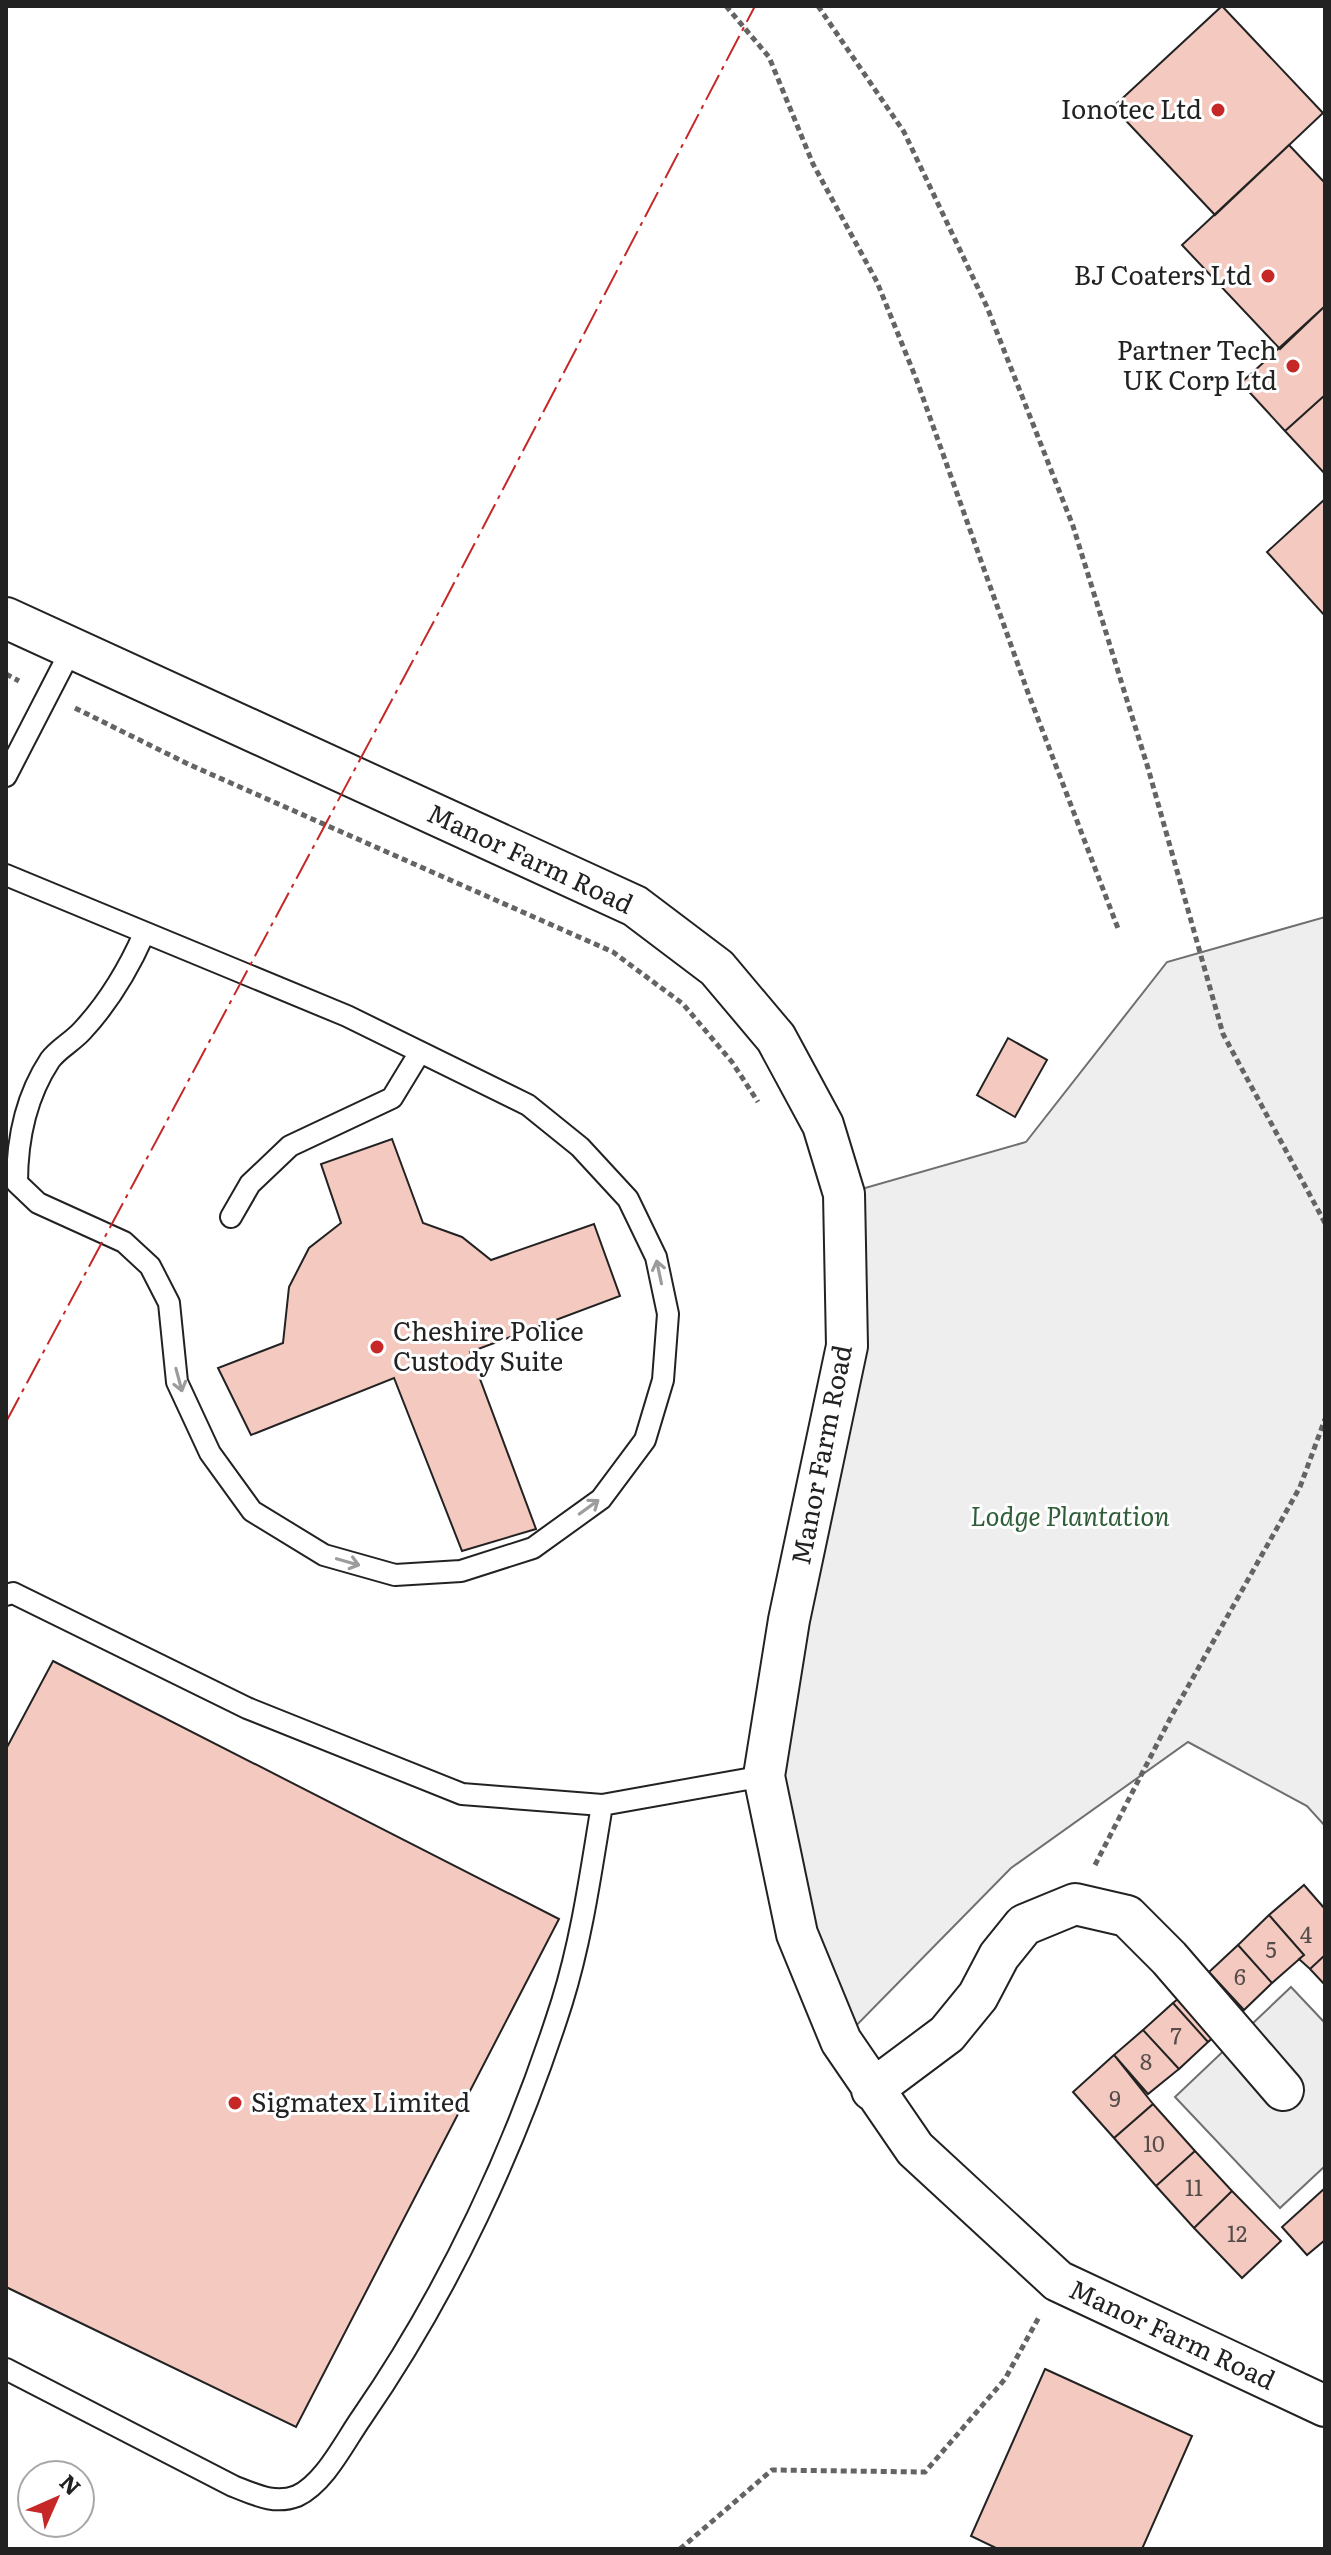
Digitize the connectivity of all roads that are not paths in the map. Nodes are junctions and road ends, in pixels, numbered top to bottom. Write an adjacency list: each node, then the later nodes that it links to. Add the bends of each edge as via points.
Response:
1 (6, 618): 2 (street, Manor Farm Road)
2 (72, 648): 3 (lane); 9 (street, Manor Farm Road, via 635,906 717,968 776,1038 823,1125 844,1194 847,1346 789,1620)
3 (6, 776)
4 (6, 875): 5 (lane)
5 (144, 934): 6 (lane, via 347,1016); 6 (lane, one-way to 6, via 127,973 105,1004 44,1071 25,1110 17,1146 17,1183 38,1203 124,1242 150,1266 169,1303 177,1382 210,1453 252,1511 324,1555 395,1575 461,1571 533,1548 601,1499 645,1440 663,1380 668,1314 656,1257 628,1199 580,1147 528,1105)
6 (420, 1052): 7 (lane, via 392,1098 290,1146 250,1184)
7 (231, 1217)
8 (6, 1595): 10 (lane, via 13,1593 247,1708 462,1794)
9 (764, 1776): 10 (lane); 11 (street, Manor Farm Road, via 797,1934 841,2041)
10 (602, 1805): 13 (lane, via 584,1918 562,2001 510,2142 448,2276 380,2391 323,2473 297,2495 269,2500)
11 (872, 2090): 12 (street, via 947,2034 1024,1925 1075,1904 1127,1916); 14 (street, Manor Farm Road, via 915,2149 1058,2281)
12 (1283, 2090)
13 (6, 2369)
14 (1325, 2406)

